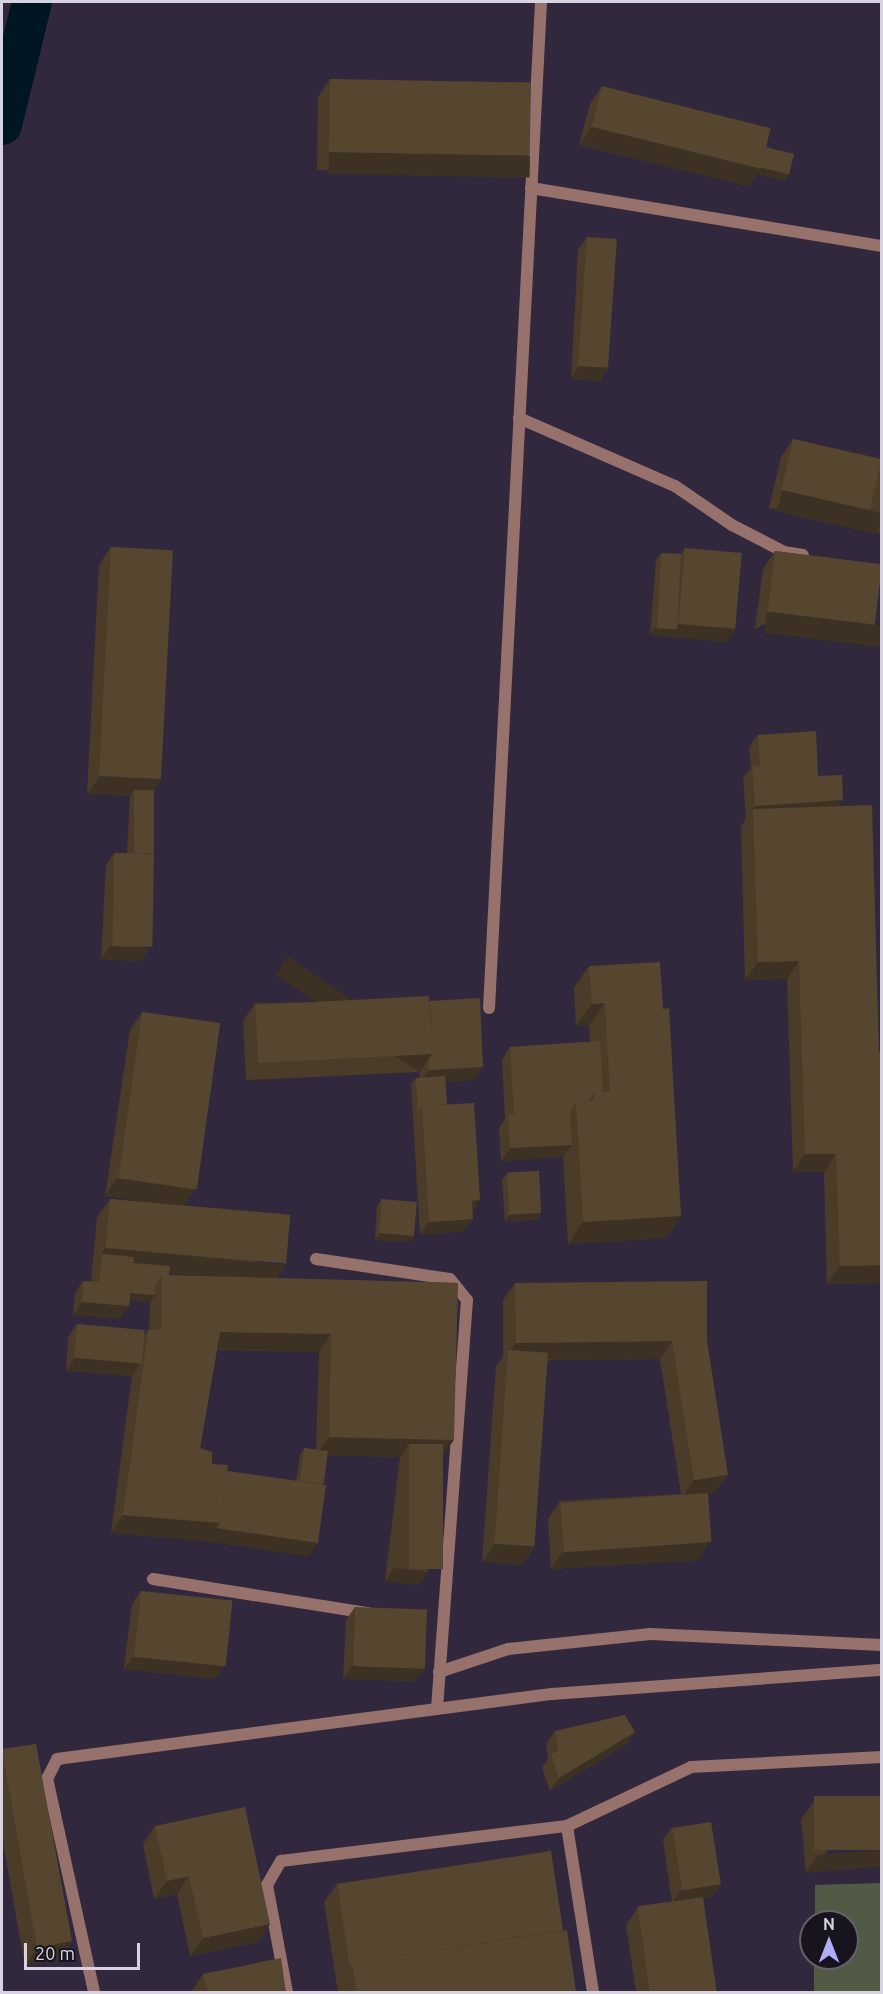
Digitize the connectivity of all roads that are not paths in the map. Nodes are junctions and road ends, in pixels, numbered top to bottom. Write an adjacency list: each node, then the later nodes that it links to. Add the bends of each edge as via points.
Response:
1 (541, 2): 2 (lane)
2 (531, 188): 3 (lane); 4 (lane)
3 (882, 246)
4 (519, 418): 5 (lane, via 675,486 732,525 784,552); 6 (lane)
5 (817, 557)
6 (489, 1008)
7 (316, 1258): 12 (lane, via 450,1278 467,1300 437,1624)
8 (153, 1579): 9 (lane)
9 (385, 1616)
10 (882, 1646): 12 (lane, via 650,1634 508,1649)
11 (882, 1670): 13 (lane, via 552,1694)
12 (439, 1672): 13 (lane)
13 (436, 1709): 16 (lane, via 57,1759 47,1779)
14 (882, 1757): 15 (lane, via 691,1767)
15 (567, 1826): 17 (lane, via 281,1861 267,1885); 18 (lane)
16 (94, 1992)
17 (287, 1992)
18 (592, 1992)

